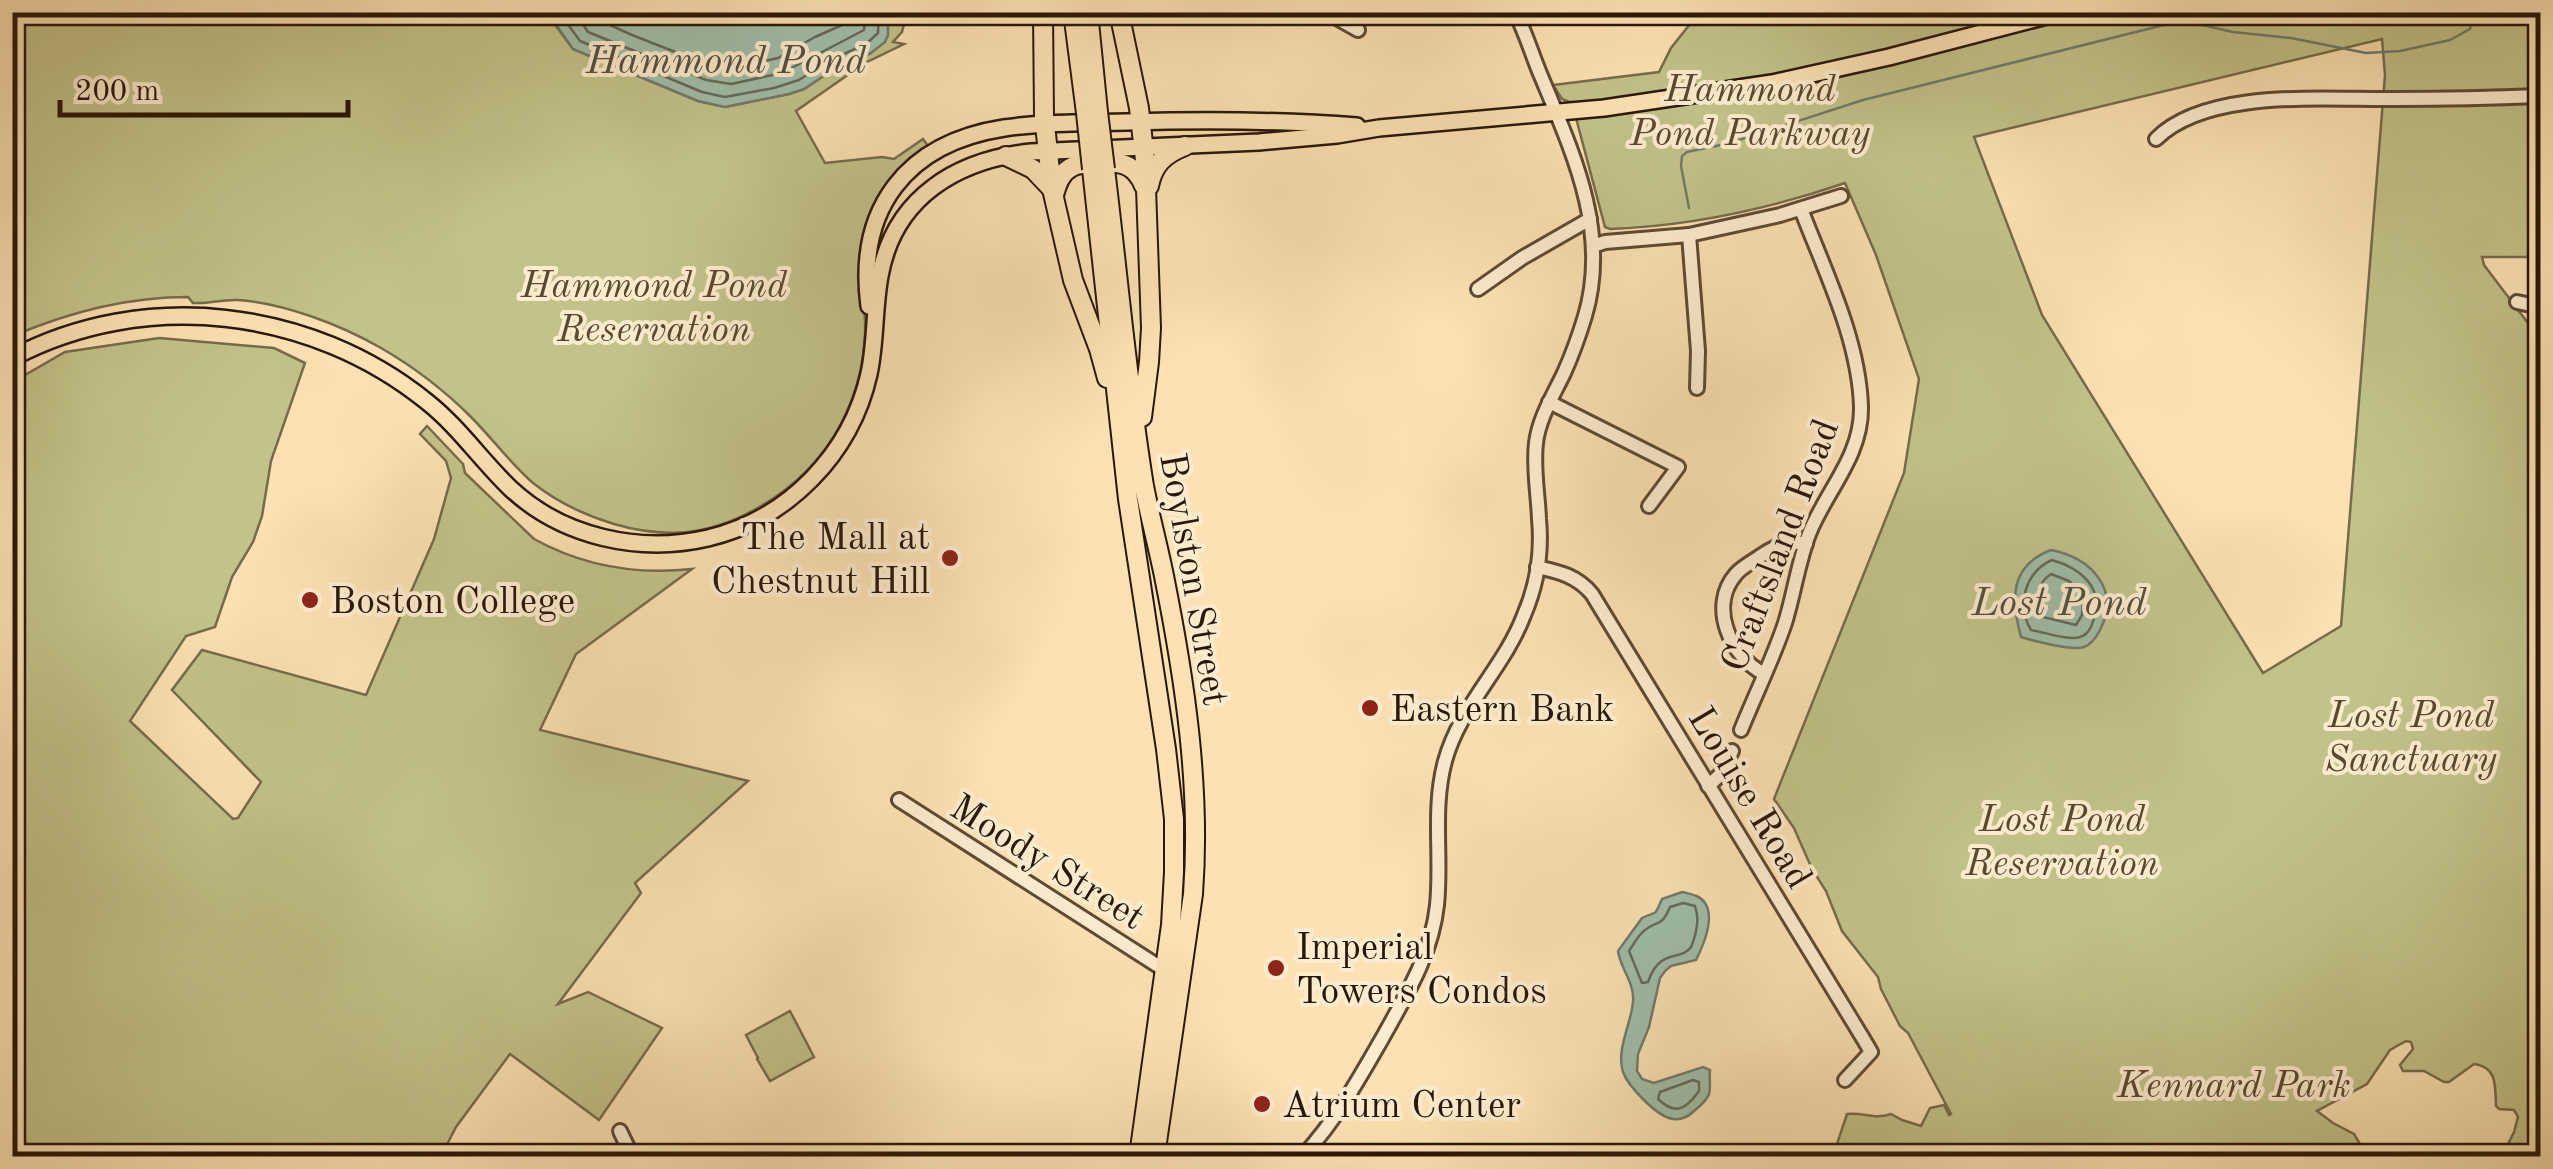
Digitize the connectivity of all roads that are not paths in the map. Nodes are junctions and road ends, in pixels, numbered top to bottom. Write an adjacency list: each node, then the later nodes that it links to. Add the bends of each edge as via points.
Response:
1 (1043, 12): 13 (highway)
2 (1072, 12): 10 (highway, Boylston Street)
3 (1088, 12): 10 (highway, Boylston Street)
4 (1119, 12): 12 (highway)
5 (1326, 12): 8 (street)
6 (2062, 12): 11 (main road, via 1772,83)
7 (1517, 13): 11 (street)
8 (1358, 30)
9 (2540, 96): 15 (street, via 2238,103 2178,121)
10 (1092, 113): 34 (highway, Boylston Street, bridge)
11 (1558, 113): 14 (main road); 24 (street)
12 (1140, 122): 13 (main road); 14 (main road); 17 (highway)
13 (1044, 124): 18 (highway); 30 (main road, via 945,145 892,190 868,252)
14 (1379, 128): 16 (main road)
15 (2156, 138)
16 (1185, 146): 17 (main road); 21 (highway, via 1159,162)
17 (1144, 148): 18 (main road); 21 (highway)
18 (1046, 152): 19 (main road); 20 (highway)
19 (1006, 156): 20 (highway, via 1033,168); 30 (main road, via 950,175 906,214 880,272)
20 (1053, 192): 21 (highway, via 1072,166 1113,162 1138,174); 34 (highway, via 1073,280)
21 (1146, 196): 34 (highway, via 1151,340)
22 (1841, 196): 23 (street)
23 (1801, 209): 25 (street); 36 (street, Craftsland Road, via 1846,331 1861,404 1849,460)
24 (1590, 218): 26 (street); 27 (street)
25 (1689, 235): 26 (street); 32 (street)
26 (1593, 246): 33 (street, via 1587,310)
27 (1478, 289)
28 (2517, 302): 29 (street)
29 (2540, 307)
30 (874, 340): 31 (main road, via 859,406 814,478 743,526 661,544 596,536 546,516 405,385 345,350 288,330 218,317 155,317 78,331)
31 (12, 358)
32 (1697, 388)
33 (1548, 405): 35 (street, via 1678,467); 37 (street, via 1535,446)
34 (1130, 445): 43 (highway, Boylston Street, via 1133,538 1173,804); 48 (highway, Boylston Street, via 1165,580 1188,718 1196,820 1191,907)
35 (1649, 506)
36 (1806, 544): 38 (street, Craftsland Road); 38 (street, via 1783,544 1746,565 1725,597 1724,622 1734,647)
37 (1538, 567): 41 (street, Louise Road, via 1570,575 1592,594); 49 (street, via 1518,630 1446,757 1437,903 1426,953 1318,1149)
38 (1764, 674): 39 (street, Craftsland Road)
39 (1741, 730)
40 (1732, 751): 41 (street)
41 (1708, 786): 44 (street, Louise Road, via 1871,1052)
42 (899, 800): 43 (street, Moody Street)
43 (1166, 971): 47 (highway, Boylston Street)
44 (1844, 1080)
45 (620, 1132): 46 (street)
46 (632, 1156)
47 (1139, 1156)
48 (1155, 1156)
49 (1303, 1156)

